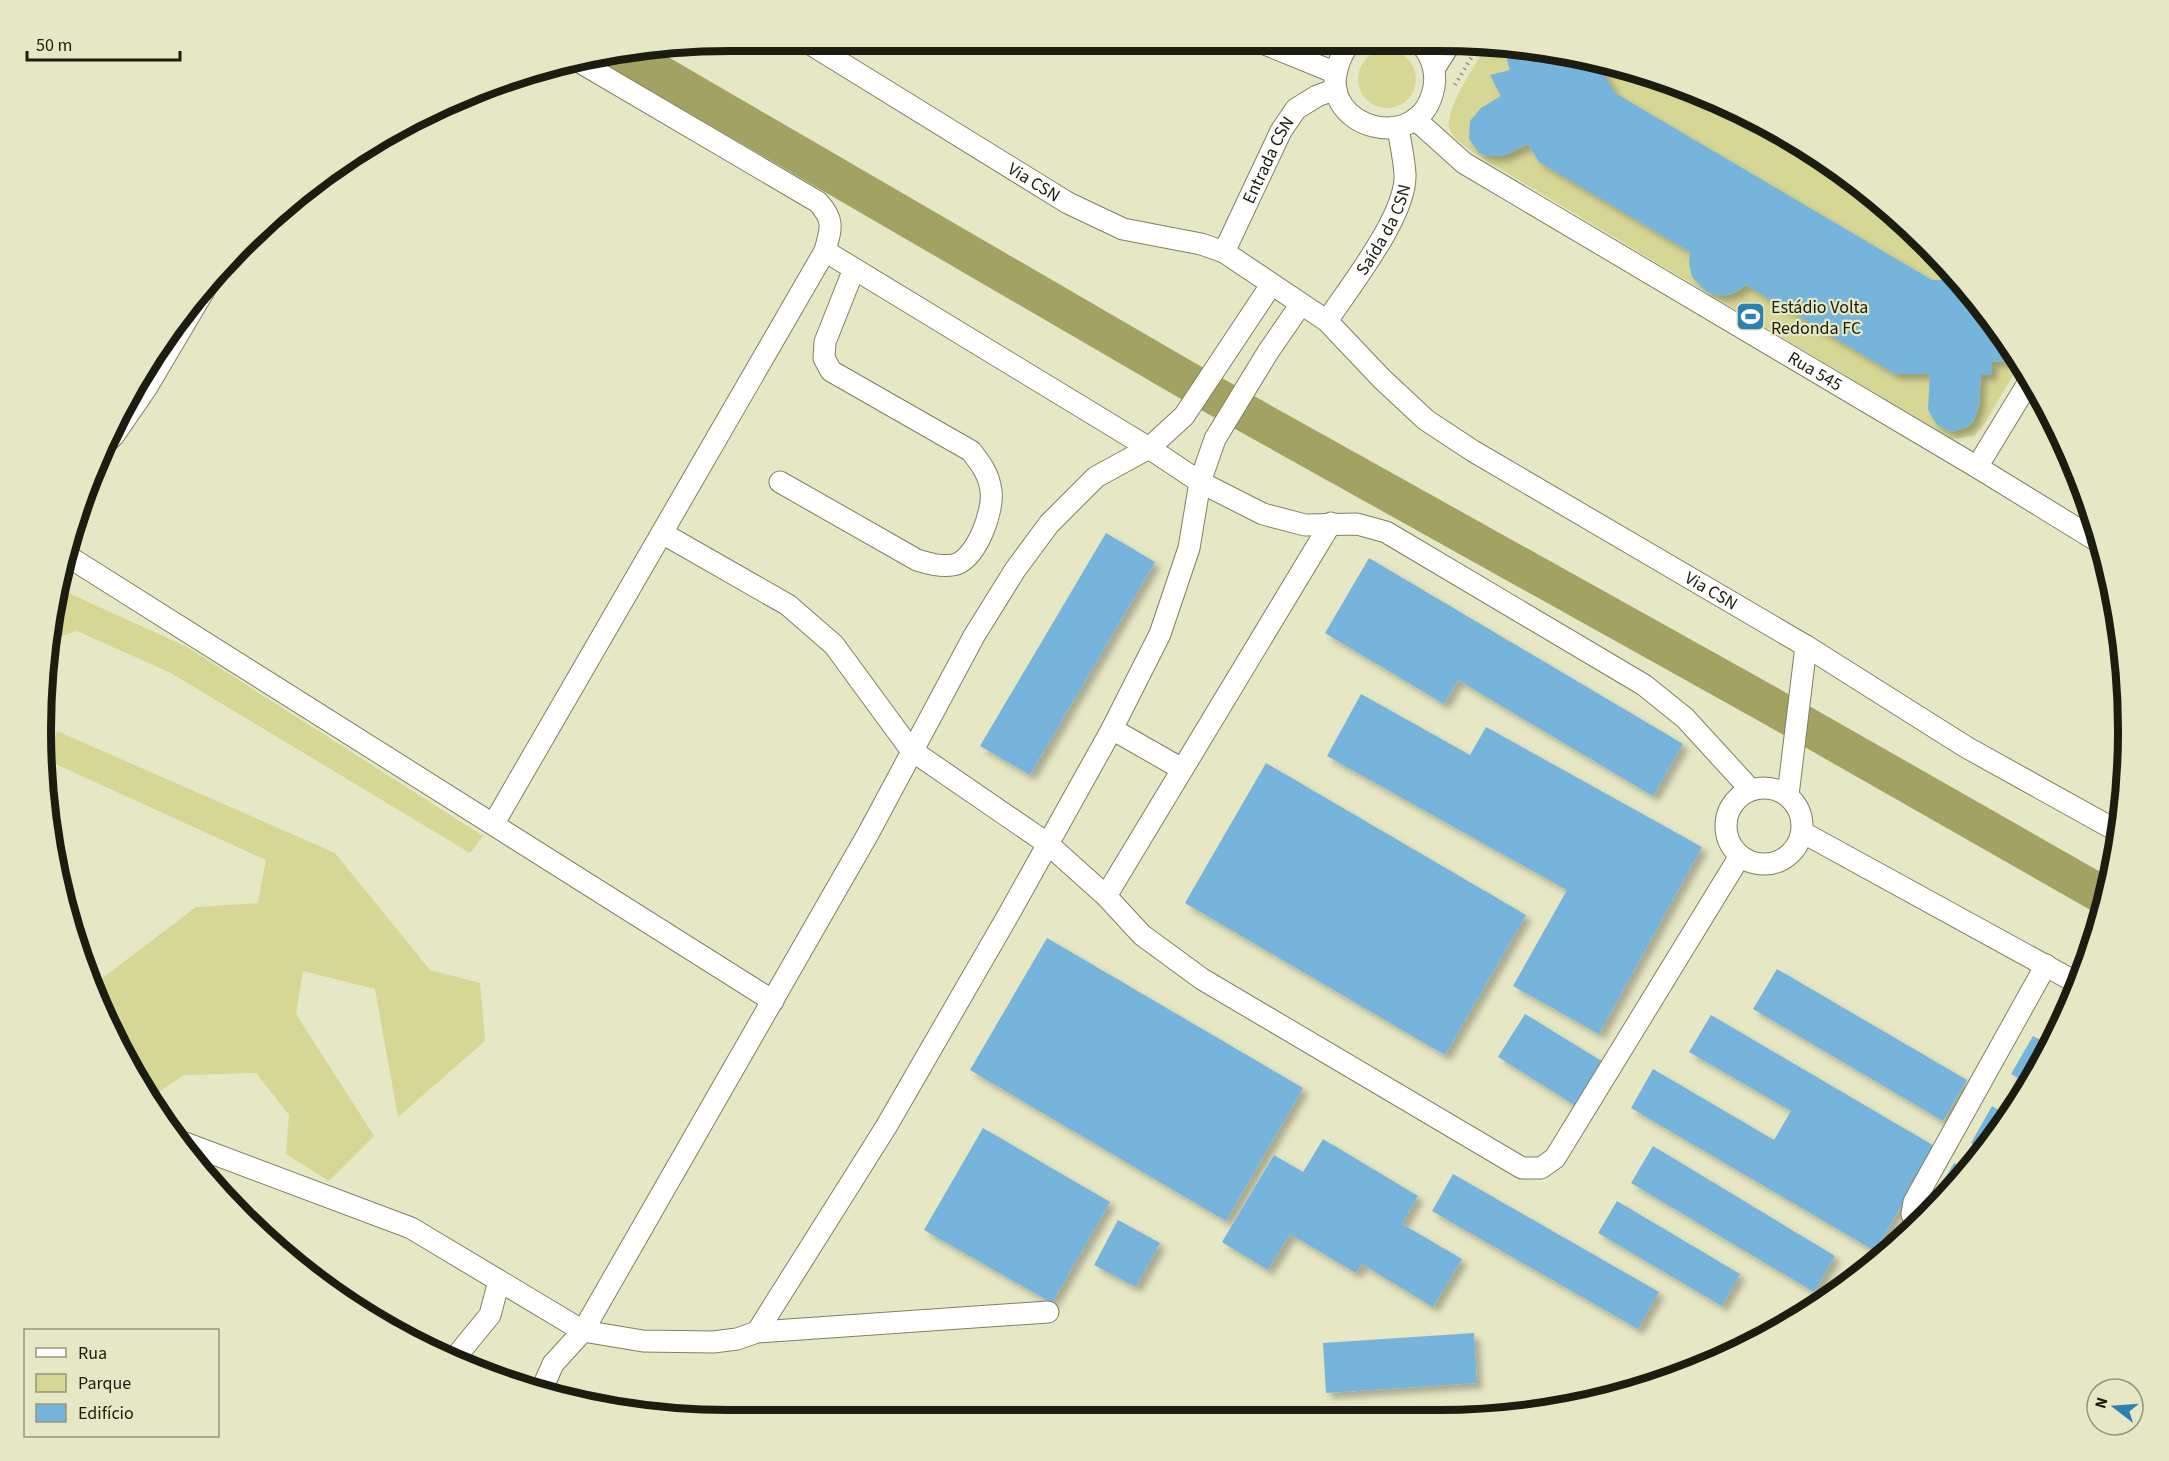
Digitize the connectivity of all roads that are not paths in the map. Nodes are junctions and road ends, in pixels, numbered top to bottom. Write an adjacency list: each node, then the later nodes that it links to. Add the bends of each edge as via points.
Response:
1 (822, 51): 11 (street, Via CSN, via 1068,203 1123,229)
2 (1278, 51): 8 (street)
3 (1345, 51): 8 (street)
4 (1426, 51): 7 (street)
5 (1445, 51): 7 (street)
6 (587, 66): 10 (street, via 818,202 828,214 831,228)
7 (1434, 69): 9 (street, via 1432,97 1425,109)
8 (1336, 81): 9 (street, via 1342,104 1359,121 1382,129); 11 (street, Entrada CSN, via 1296,109 1281,131)
9 (1406, 123): 15 (street, Saída da CSN, via 1405,176 1398,206 1386,232); 20 (street, Rua 545, via 1464,163)
10 (825, 251): 12 (street); 24 (street)
11 (1224, 252): 13 (street, Via CSN)
12 (854, 269): 19 (street); 21 (street, via 825,342 824,358 831,371 970,451 986,470 992,493 986,526 972,552 956,565 938,566 917,560)
13 (1271, 285): 14 (street, Via CSN); 19 (street, via 1184,416)
14 (1301, 304): 15 (street, Via CSN); 22 (street, via 1215,439)
15 (1327, 321): 27 (street, Via CSN, via 1426,420)
16 (174, 342): 18 (street)
17 (2025, 388): 20 (street)
18 (134, 406)
19 (1149, 448): 22 (street); 29 (street, via 1096,477 1049,524 980,627)
20 (1977, 467): 25 (street, Rua 545)
21 (780, 482)
22 (1200, 482): 23 (street, via 1263,514 1305,525); 28 (street, via 1189,548 1160,634)
23 (1331, 523): 30 (street); 31 (street, via 1357,524 1386,532 1644,685 1685,718)
24 (662, 533): 29 (street, via 788,605 834,645); 33 (street)
25 (2089, 536)
26 (73, 560): 33 (street)
27 (1806, 646): 32 (street); 34 (street, Via CSN, via 1966,747)
28 (1112, 729): 30 (street); 36 (street)
29 (911, 750): 36 (street); 41 (street)
30 (1182, 769): 38 (street)
31 (1750, 789): 32 (street, via 1776,788); 37 (street, via 1734,802 1726,819 1726,833)
32 (1788, 795): 35 (street, via 1802,818)
33 (494, 824): 41 (street)
34 (2111, 827)
35 (1802, 832): 37 (street, via 1790,855 1778,862 1751,862); 39 (street)
36 (1048, 844): 38 (street); 47 (street, via 885,1127)
37 (1740, 856): 38 (street, via 1555,1158 1541,1168 1521,1167 1202,979 1142,934)
38 (1106, 896)
39 (2046, 965): 40 (street); 43 (street, via 1914,1202)
40 (2071, 979)
41 (773, 1001): 46 (street)
42 (193, 1146): 44 (street, via 411,1228)
43 (1913, 1217)
44 (499, 1281): 46 (street); 48 (street, via 490,1315)
45 (1048, 1312): 47 (street)
46 (583, 1331): 47 (street, via 643,1341 701,1342 737,1339); 49 (street, via 553,1364)
47 (757, 1332)
48 (459, 1353)
49 (544, 1384)

